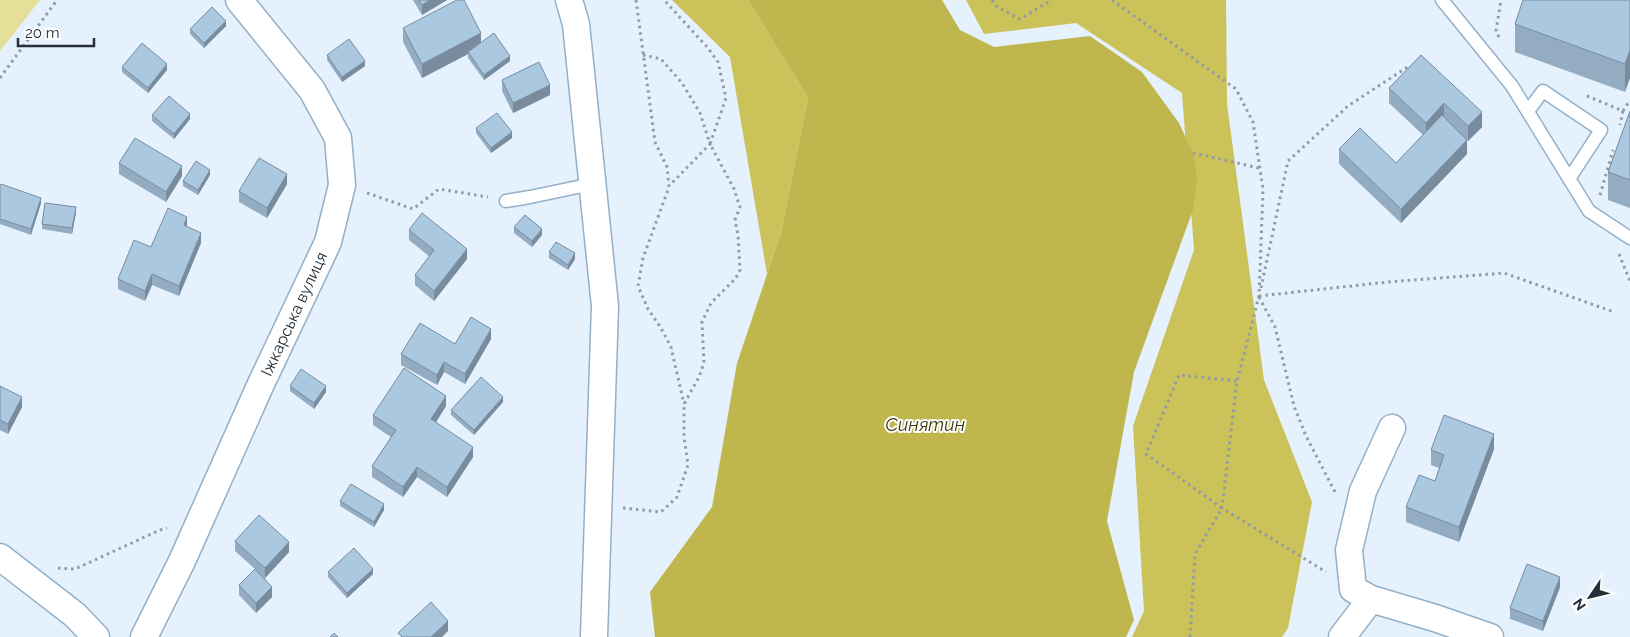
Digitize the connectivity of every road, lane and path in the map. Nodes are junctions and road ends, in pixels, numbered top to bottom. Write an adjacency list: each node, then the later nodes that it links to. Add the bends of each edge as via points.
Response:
1 (57, 0): 12 (path)
2 (239, 0): 21 (street, Іжкарська вулиця, via 312,90 338,138)
3 (569, 0): 20 (street, via 576,24)
4 (636, 0): 10 (path)
5 (664, 0): 16 (path, via 718,62 726,98)
6 (992, 0): 7 (path, via 997,7 1020,19)
7 (1052, 0)
8 (1112, 0): 18 (path, via 1236,89 1253,122)
9 (1442, 0): 14 (lane, via 1512,86)
10 (643, 55): 16 (path, via 661,59 682,83 700,113); 22 (path, via 655,142 667,167)
11 (1409, 66): 25 (path, via 1348,106 1288,161)
12 (0, 78)
13 (1630, 100): 15 (path)
14 (1528, 111): 19 (lane); 19 (lane, via 1543,91 1601,130)
15 (1623, 111)
16 (710, 144): 22 (path); 28 (path, via 740,207 735,220 740,270 711,303 702,322 704,363)
17 (1193, 153): 18 (path)
18 (1259, 168): 25 (path, via 1263,189)
19 (1569, 179): 24 (lane, via 1589,211)
20 (592, 184): 23 (lane); 30 (street, via 604,306)
21 (342, 185): 23 (path, via 412,209 439,188); 32 (street, Іжкарська вулиця, via 328,242)
22 (669, 187): 28 (path, via 643,258 638,286 671,347)
23 (506, 201)
24 (1630, 238)
25 (1259, 296): 26 (path, via 1504,273); 27 (path); 33 (path, via 1276,327 1294,406 1306,436)
26 (1614, 312)
27 (1237, 381): 31 (path); 31 (path, via 1179,375 1146,454)
28 (684, 404): 30 (path, via 688,465 677,496 660,512)
29 (1392, 428): 33 (street, via 1362,491)
30 (598, 505): 39 (street)
31 (1222, 508): 36 (path); 40 (path, via 1195,554)
32 (200, 521): 35 (path, via 160,530 75,569); 38 (street, Іжкарська вулиця)
33 (1355, 526): 36 (street, via 1349,550)
34 (0, 557): 37 (street, via 75,615)
35 (56, 568)
36 (1362, 594): 41 (street); 42 (street)
37 (96, 637)
38 (144, 637)
39 (594, 637)
40 (1190, 637)
41 (1342, 637)
42 (1490, 637)

